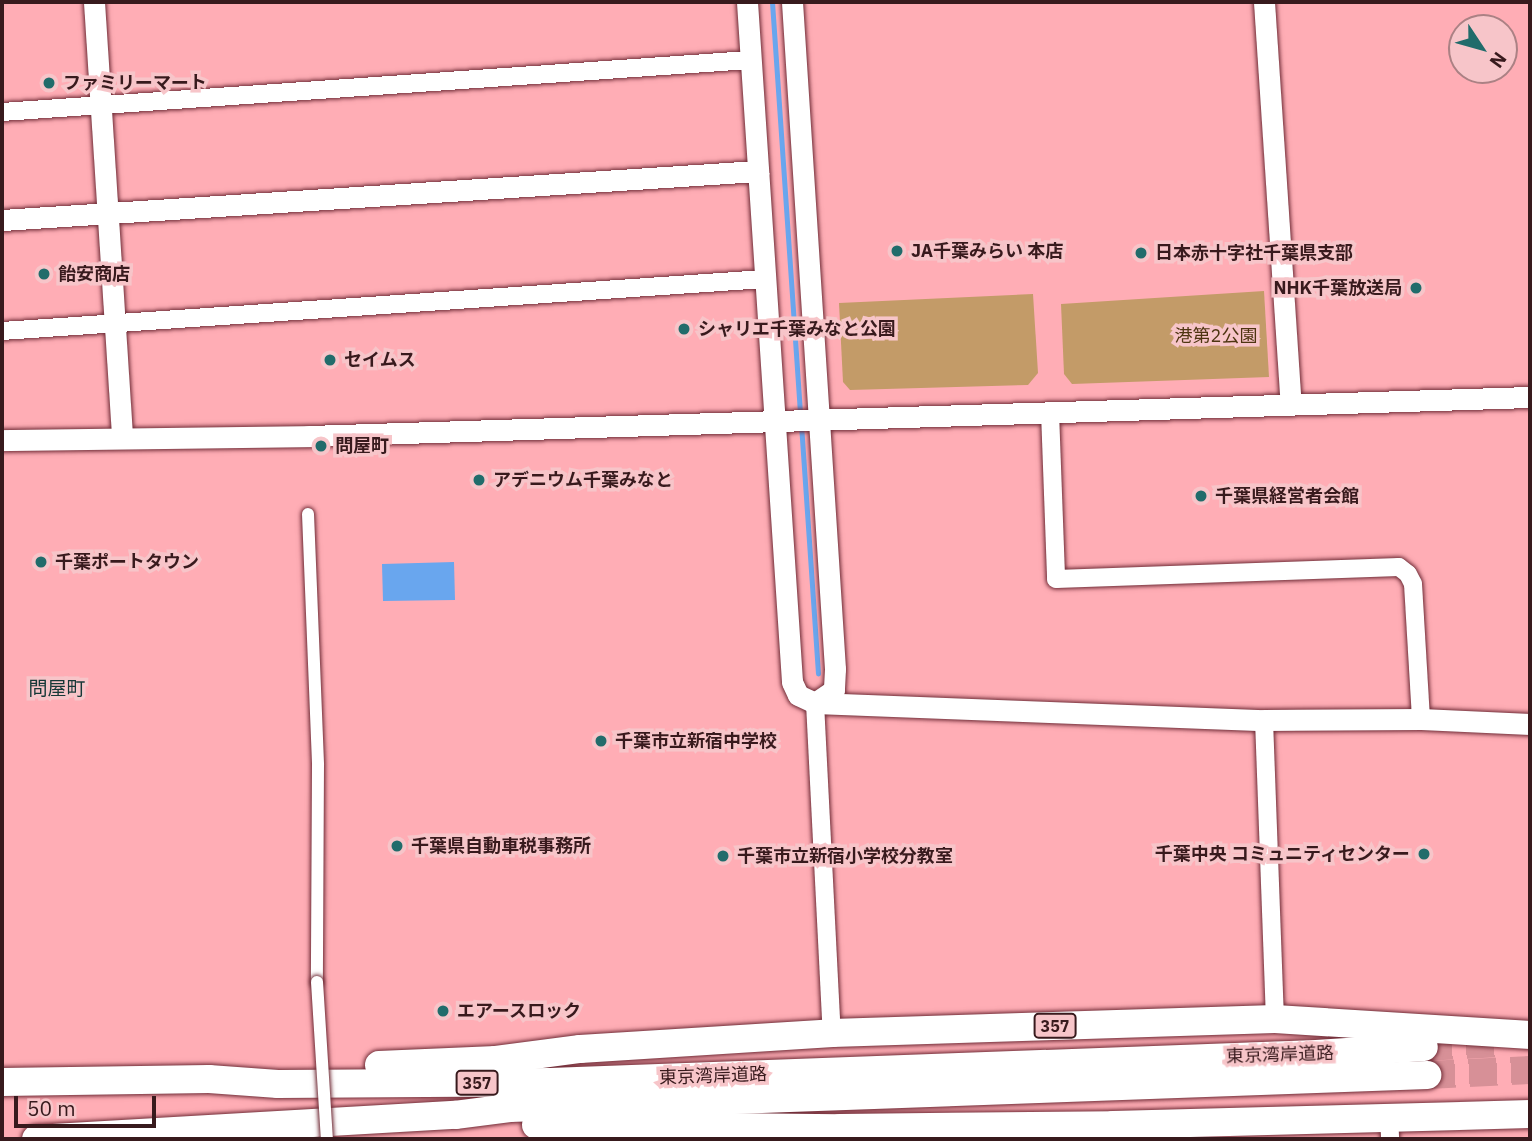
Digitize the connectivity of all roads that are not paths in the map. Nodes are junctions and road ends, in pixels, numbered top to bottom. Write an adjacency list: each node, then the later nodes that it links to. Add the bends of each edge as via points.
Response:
1 (94, 2): 6 (street)
2 (747, 2): 5 (street)
3 (792, 2): 18 (street)
4 (1264, 2): 15 (street)
5 (750, 60): 6 (street); 8 (street)
6 (101, 106): 7 (street); 9 (street)
7 (2, 112)
8 (758, 171): 9 (street); 11 (street)
9 (108, 213): 10 (street); 12 (street)
10 (2, 220)
11 (765, 279): 12 (street); 17 (street)
12 (116, 324): 13 (street); 19 (street)
13 (2, 331)
14 (1530, 397): 15 (street)
15 (1291, 404): 16 (street)
16 (1050, 412): 18 (street); 23 (street, via 1056,579 1399,567 1413,584)
17 (775, 420): 18 (street); 19 (street, via 323,436); 22 (street, via 792,682 798,695)
18 (818, 421): 22 (street, via 835,669 834,690)
19 (122, 437): 20 (street)
20 (2, 440)
21 (309, 514): 41 (street, bridge, via 318,765 317,982)
22 (815, 703): 24 (street); 27 (street)
23 (1421, 719): 24 (street); 25 (street)
24 (1265, 720): 26 (street)
25 (1530, 724)
26 (1275, 1019): 27 (highway, 357); 28 (highway, 357)
27 (832, 1033): 31 (highway, 357, via 580,1049 496,1060 278,1069)
28 (1530, 1035)
29 (1424, 1047): 31 (highway, 東京湾岸道路 / 357, via 550,1082 278,1084)
30 (1427, 1075): 34 (highway, 東京湾岸道路 / 357, via 510,1108)
31 (209, 1079): 32 (highway, 東京湾岸道路 / 357)
32 (2, 1082)
33 (1530, 1114): 36 (highway, 357)
34 (455, 1115): 35 (highway, 東京湾岸道路 / 357); 38 (highway, 357, via 507,1124)
35 (381, 1128): 40 (highway, 東京湾岸道路 / 357)
36 (1390, 1128): 37 (highway, 357)
37 (1113, 1132): 39 (highway, 357)
38 (724, 1133): 39 (highway, 357)
39 (841, 1133)
40 (37, 1139)
41 (327, 1139)

